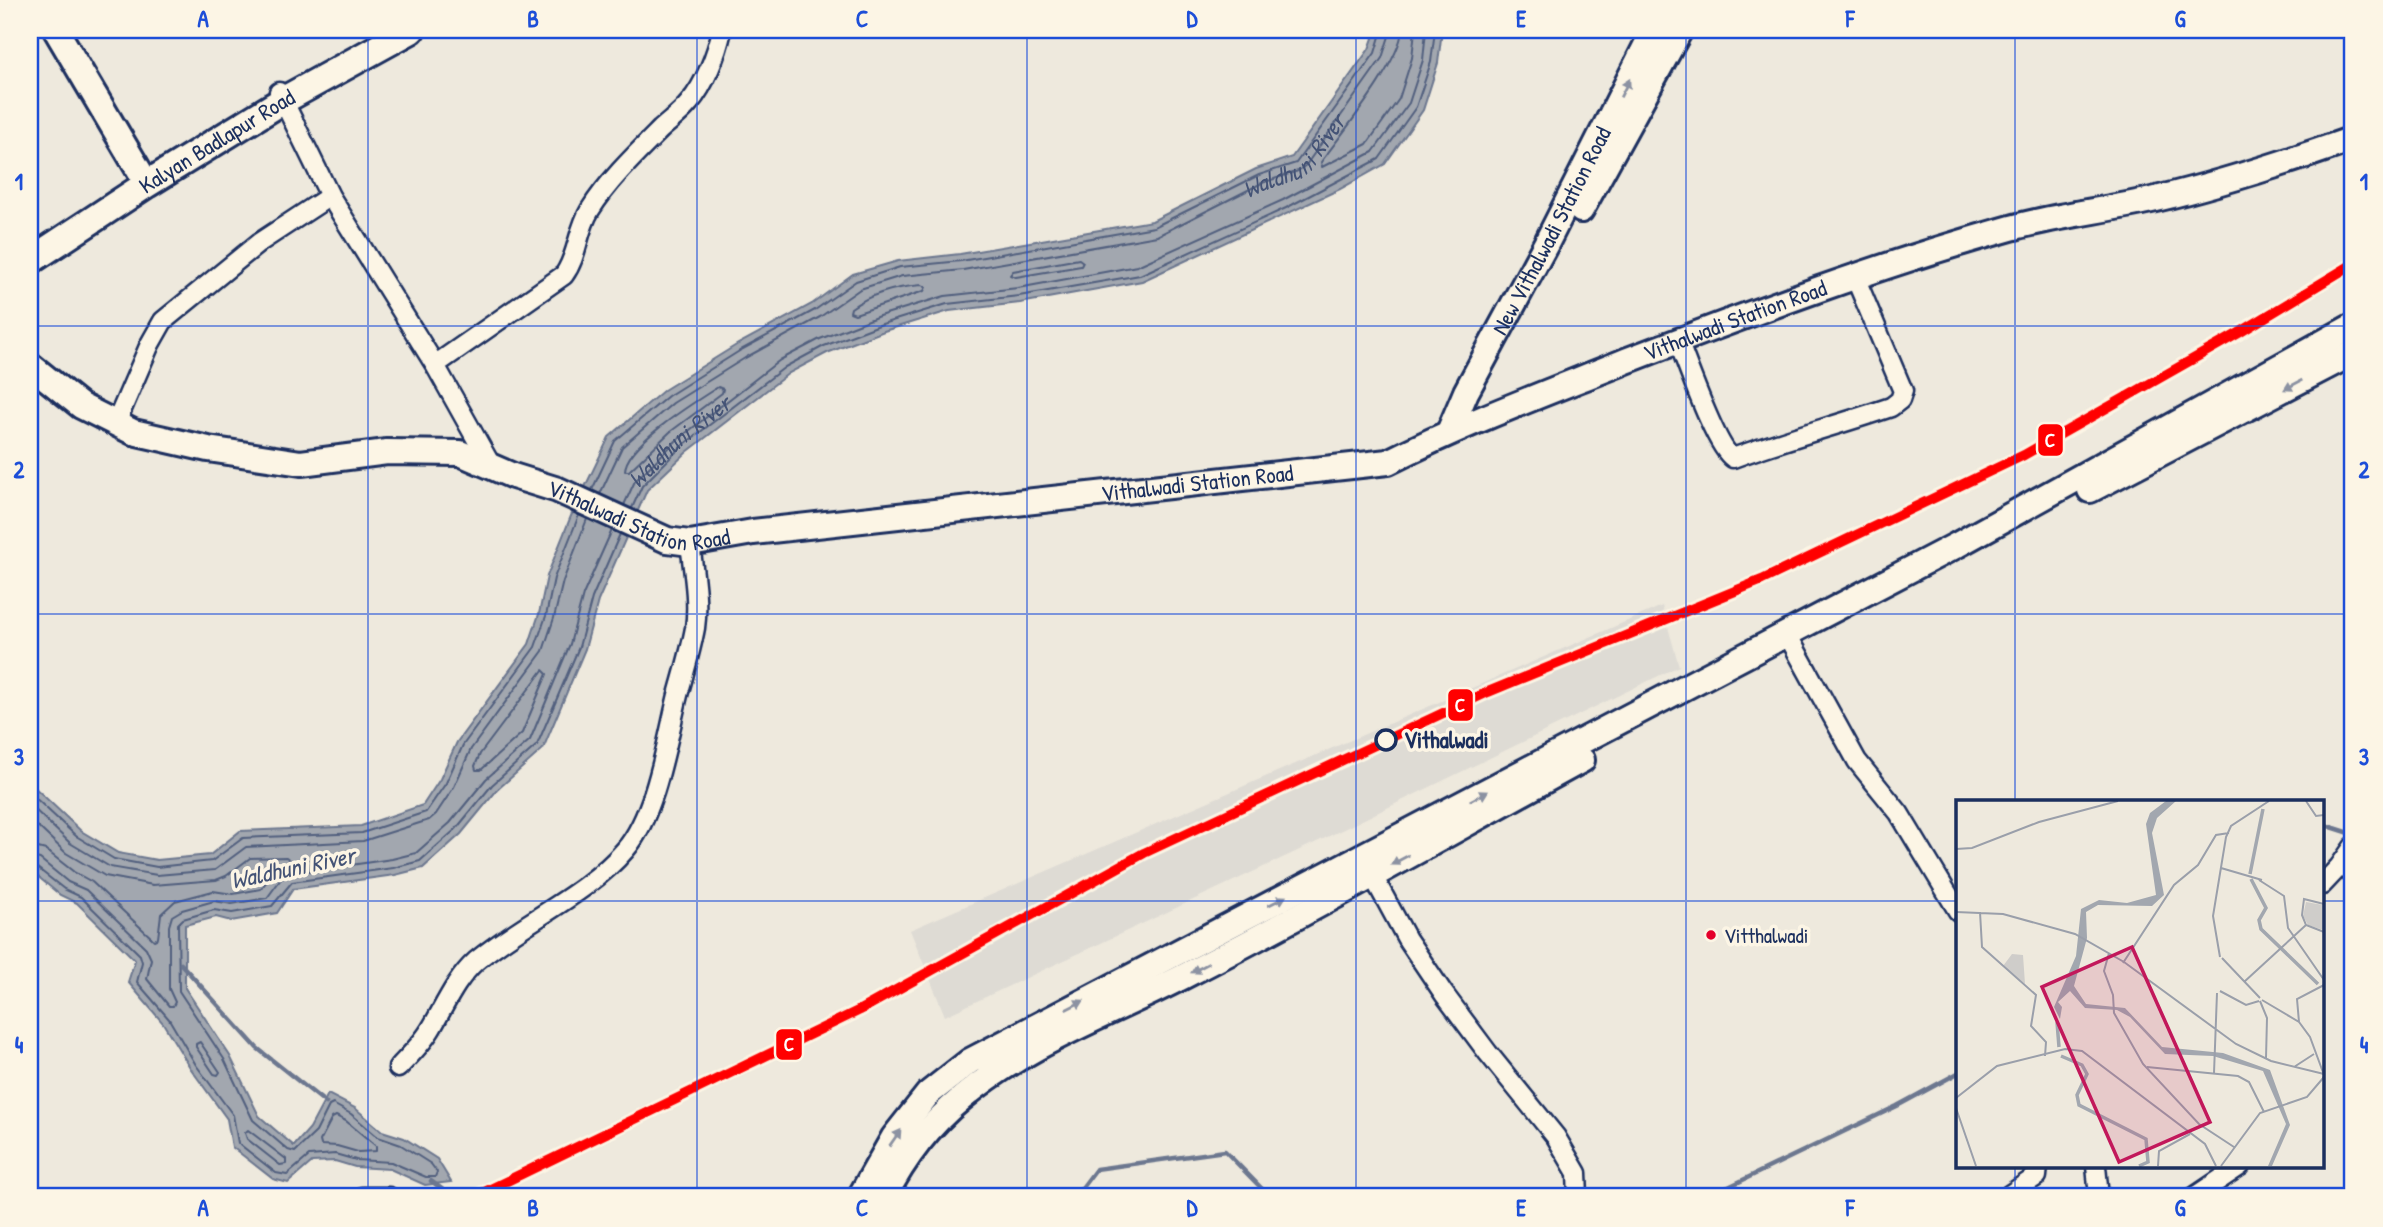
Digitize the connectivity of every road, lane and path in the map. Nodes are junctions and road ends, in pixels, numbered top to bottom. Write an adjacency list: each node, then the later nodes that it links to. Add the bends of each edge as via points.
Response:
1 (56, 30): 9 (street)
2 (388, 30): 7 (main road, Kalyan Badlapur Road)
3 (411, 30): 7 (main road, Kalyan Badlapur Road)
4 (722, 30): 18 (street, via 690,103 589,211 572,265 564,275)
5 (1654, 30): 20 (street, New Vithalwadi Station Road, one-way to 5, via 1466,391)
6 (1680, 30): 20 (street, New Vithalwadi Station Road)
7 (280, 96): 9 (main road, Kalyan Badlapur Road); 10 (street)
8 (2353, 139): 13 (street, Vithalwadi Station Road, via 2273,167 2156,199 2013,228)
9 (143, 176): 11 (main road, Kalyan Badlapur Road); 12 (main road, Kalyan Badlapur Road)
10 (330, 196): 18 (street); 19 (street, via 260,242 163,321)
11 (30, 242)
12 (30, 261)
13 (1855, 277): 15 (street, Vithalwadi Station Road); 15 (street, via 1903,391 1891,407 1733,458 1717,435)
14 (2353, 326): 21 (street)
15 (1678, 341): 20 (street, Vithalwadi Station Road)
16 (2353, 353): 21 (street, one-way to 21)
17 (30, 365): 19 (street, Vithalwadi Station Road, via 81,406)
18 (435, 365): 22 (street)
19 (116, 424): 22 (street, Vithalwadi Station Road, via 208,449 301,463 387,452 460,453)
20 (1458, 428): 23 (street, Vithalwadi Station Road, via 1388,462)
21 (2173, 437): 24 (street)
22 (492, 467): 23 (street, Vithalwadi Station Road)
23 (679, 541): 30 (street, via 695,585 695,626 642,825 608,868 475,962 459,980 422,1043)
24 (1790, 640): 26 (street); 28 (street, via 1857,761 1899,813)
25 (2347, 860): 27 (street)
26 (1368, 866): 29 (street); 38 (street, via 1407,939 1444,993 1556,1136 1577,1173)
27 (2324, 883)
28 (1956, 908)
29 (989, 1063): 36 (street, one-way to 29, via 894,1138 928,1094 970,1061); 37 (street, via 918,1143)
30 (398, 1068)
31 (2038, 1168): 39 (street, via 2037,1176)
32 (2095, 1168): 40 (street)
33 (2237, 1168): 41 (street)
34 (362, 1197): 35 (street)
35 (389, 1197)
36 (860, 1197)
37 (884, 1197)
38 (1578, 1197)
39 (2006, 1197)
40 (2099, 1197)
41 (2194, 1197)

